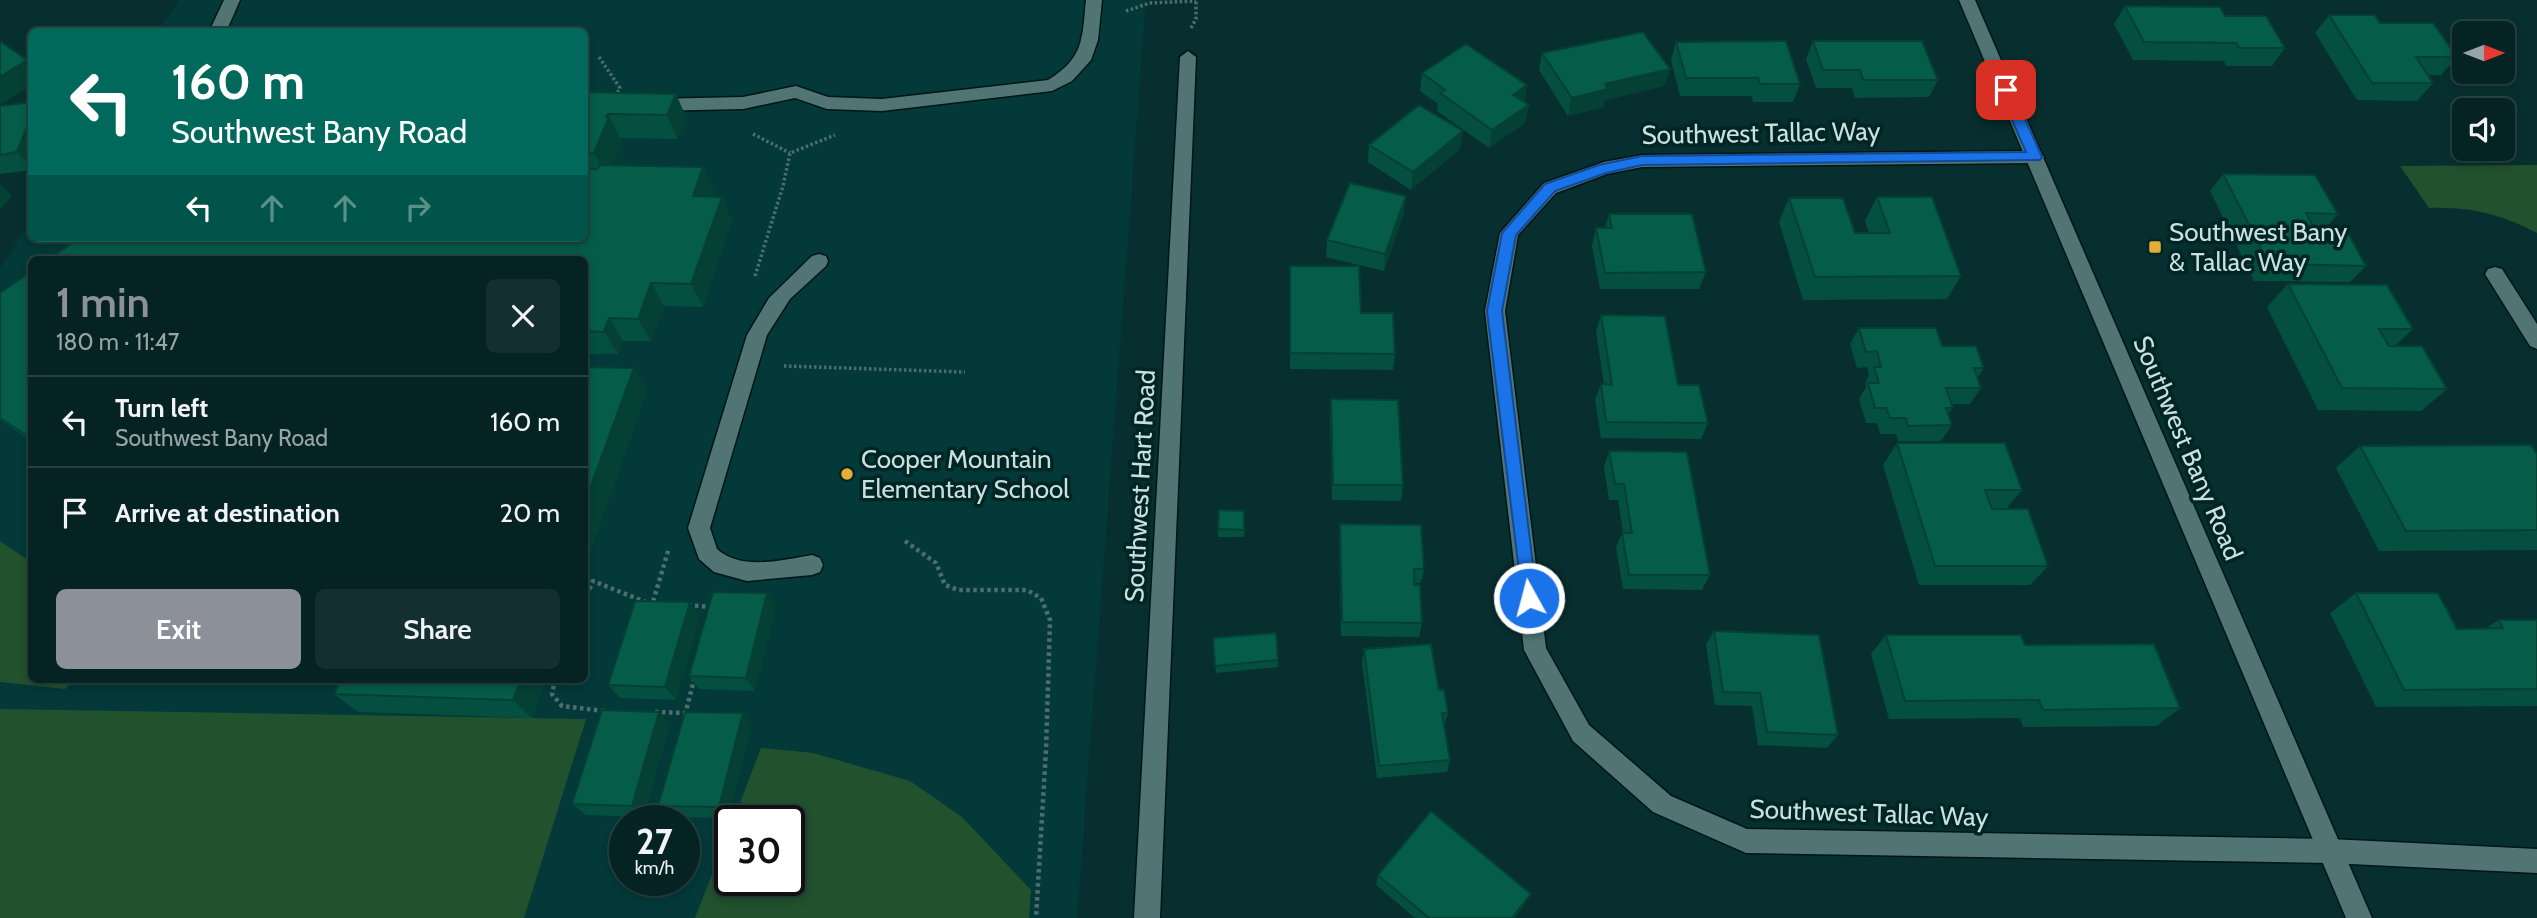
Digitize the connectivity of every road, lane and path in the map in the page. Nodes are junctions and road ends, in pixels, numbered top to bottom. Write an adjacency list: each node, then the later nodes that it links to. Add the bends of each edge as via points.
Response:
1 (232, 0): 4 (street)
2 (1094, 0): 7 (street, via 1088,55 1072,74 1052,85 882,105 827,103 796,93 717,105)
3 (1967, 0): 8 (street, Southwest Bany Road)
4 (218, 28)
5 (599, 57): 7 (path, via 620,88)
6 (1188, 57): 25 (street, Southwest Hart Road)
7 (612, 105)
8 (2035, 157): 22 (street, Southwest Bany Road); 22 (street, Southwest Tallac Way, via 1642,161 1604,168 1550,188 1509,233 1495,311 1535,650 1581,733 1662,804 1746,841)
9 (819, 261): 12 (street, via 771,307)
10 (2496, 274): 11 (street)
11 (2537, 341)
12 (749, 365): 13 (path); 15 (street, via 699,528 704,546 713,559 733,569)
13 (965, 372)
14 (905, 541): 24 (path, via 932,557 943,570 945,585 958,590 1027,590 1041,598 1050,620)
15 (812, 565)
16 (588, 593): 17 (path, via 593,581)
17 (652, 605)
18 (554, 683): 19 (path, via 552,694 562,706)
19 (611, 711)
20 (649, 712): 21 (path)
21 (686, 713)
22 (2330, 852): 23 (street, Southwest Tallac Way); 26 (street, Southwest Bany Road)
23 (2537, 861)
24 (1036, 918)
25 (1147, 918)
26 (2359, 918)

